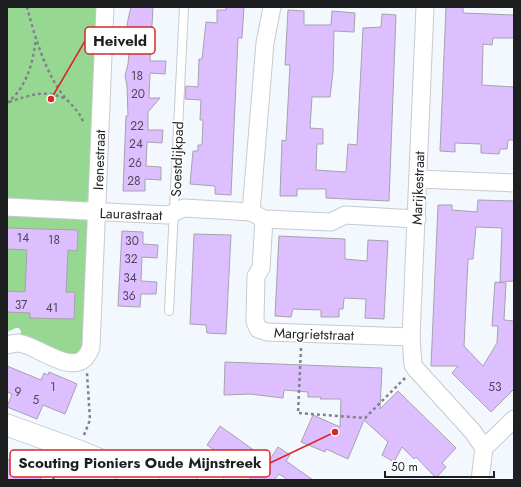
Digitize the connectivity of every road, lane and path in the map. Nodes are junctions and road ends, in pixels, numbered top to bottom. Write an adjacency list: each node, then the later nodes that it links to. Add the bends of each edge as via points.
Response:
1 (27, 7): 6 (path)
2 (105, 7): 14 (street, Irenestraat)
3 (184, 7): 13 (lane, Soestdijkpad)
4 (272, 7): 15 (street, Margrietstraat, via 265,43)
5 (425, 7): 10 (street, Marijkestraat)
6 (36, 38): 7 (path, via 59,91); 8 (path, via 33,58 25,81)
7 (66, 99): 8 (path, via 42,93); 9 (path, via 77,110)
8 (7, 103)
9 (85, 127)
10 (419, 179): 11 (street); 16 (street, Marijkestraat)
11 (514, 183)
12 (7, 207): 14 (street, Laurastraat)
13 (175, 211): 14 (street, Laurastraat, via 168,215); 15 (street, Laurastraat, via 184,208); 17 (lane, Soestdijkpad)
14 (97, 212): 21 (street, Irenestraat, via 92,336)
15 (257, 216): 16 (street, Laurastraat, via 331,222 345,215); 18 (street, Margrietstraat, via 261,268 256,276 256,325 258,329 267,332)
16 (417, 219): 19 (street, Marijkestraat)
17 (169, 311)
18 (301, 334): 19 (street, Margrietstraat); 22 (path, via 298,413 365,418)
19 (411, 336): 22 (street, Marijkestraat)
20 (7, 344): 21 (street, via 19,343 67,363)
21 (86, 359): 26 (path, via 90,420)
22 (415, 368): 25 (street)
23 (514, 419): 25 (street)
24 (7, 425): 26 (street)
25 (484, 448): 30 (street)
26 (79, 450): 28 (street)
27 (198, 468): 29 (street)
28 (149, 480)
29 (215, 480)
30 (480, 480)

